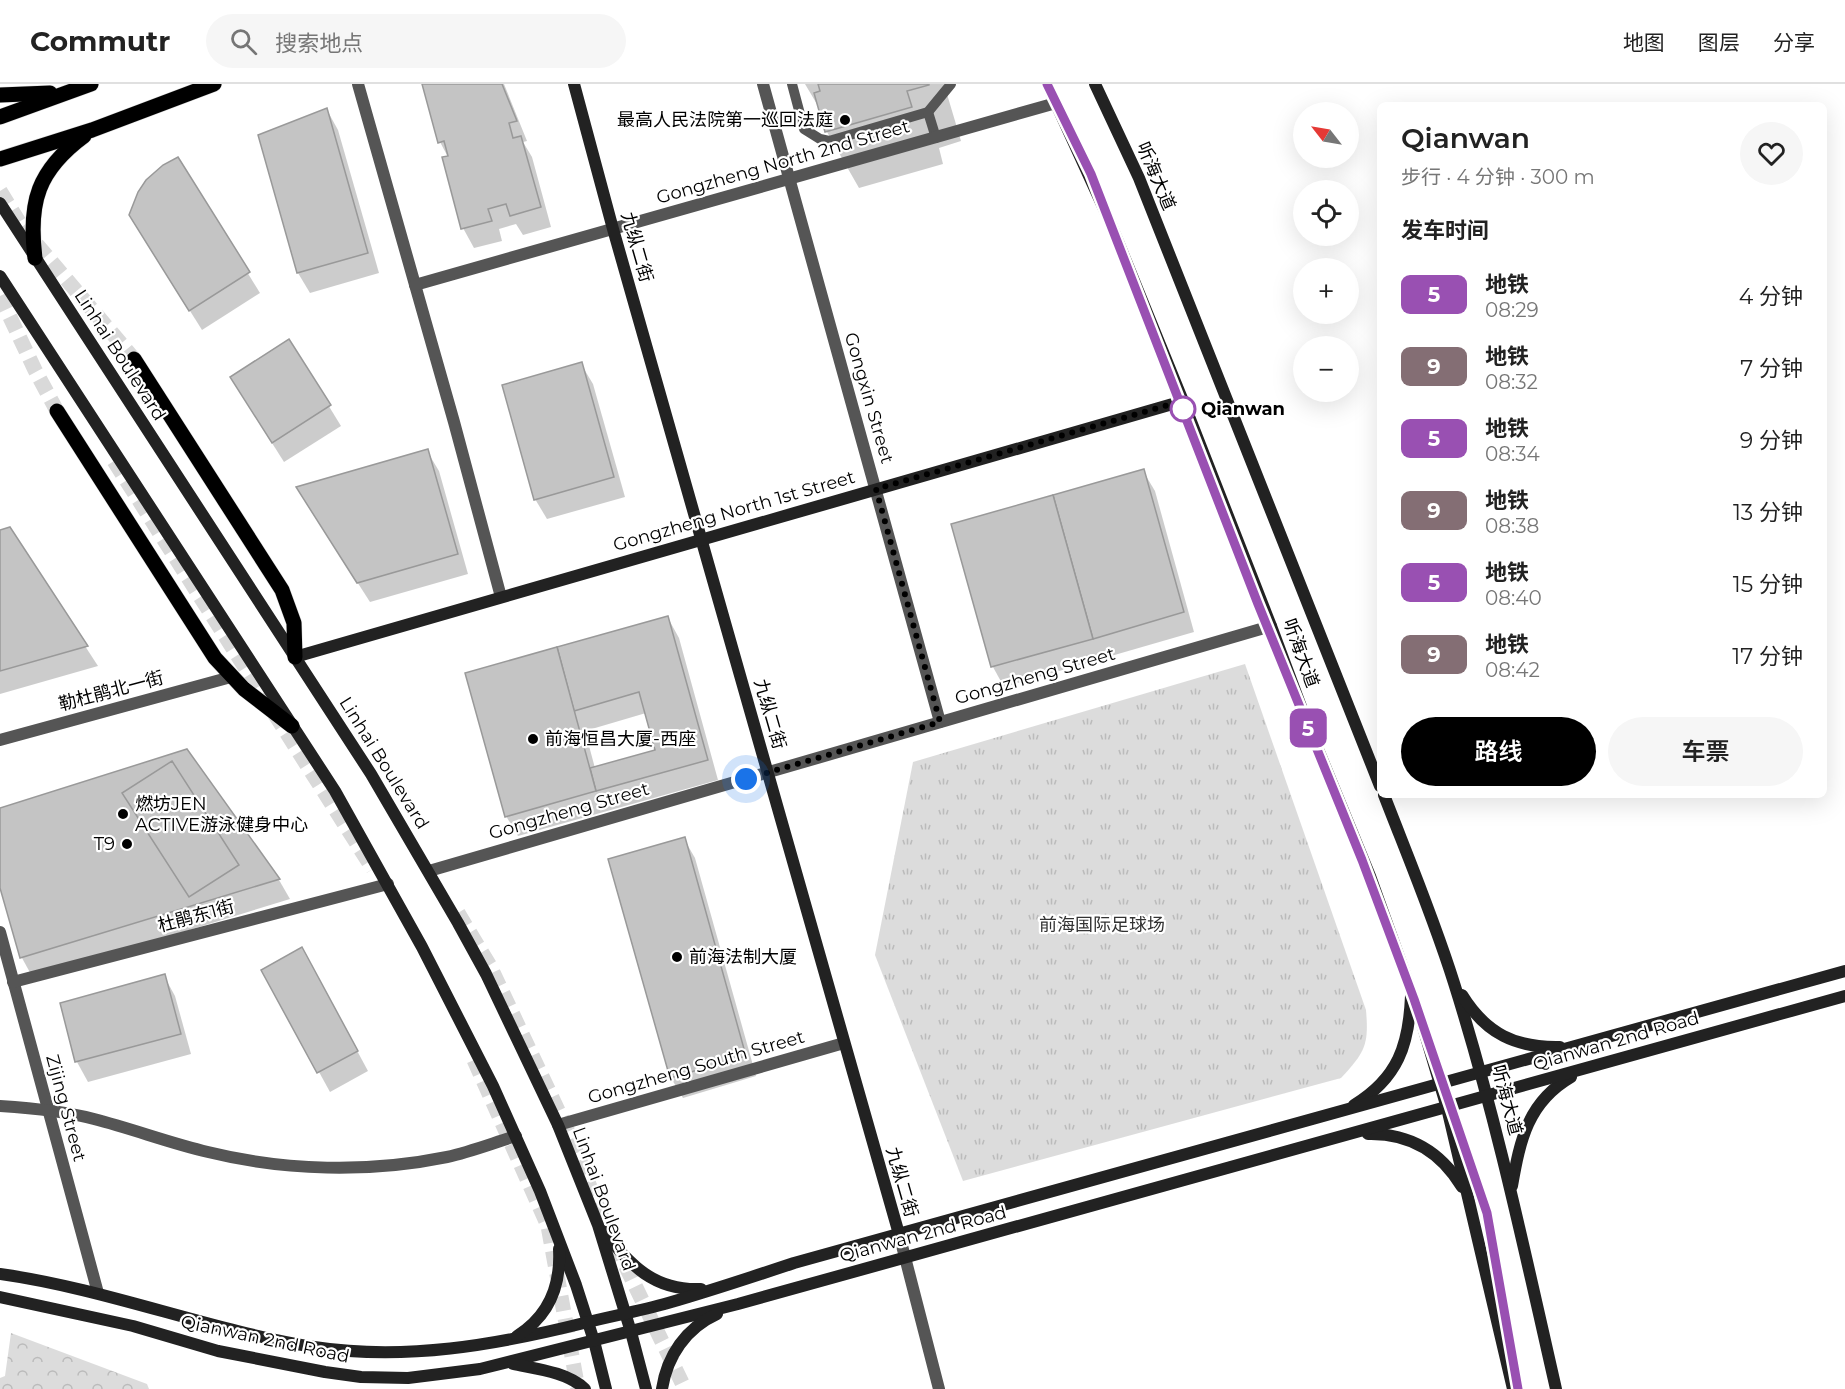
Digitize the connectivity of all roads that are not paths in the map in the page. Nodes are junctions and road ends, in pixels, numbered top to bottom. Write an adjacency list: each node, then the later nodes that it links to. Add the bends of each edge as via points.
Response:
1 (91, 84): 10 (main road)
2 (214, 84): 15 (main road)
3 (358, 84): 23 (street)
4 (574, 84): 20 (main road, 九纵二街)
5 (763, 84): 18 (street, Gongxin Street)
6 (792, 84): 13 (lane, via 804,129 829,141)
7 (951, 84): 13 (lane)
8 (1047, 84): 12 (main road, 听海大道)
9 (1095, 84): 37 (main road, 听海大道, via 1139,178)
10 (74, 90): 11 (main road); 14 (main road)
11 (0, 95)
12 (1056, 103): 16 (street, Gongzheng North 2nd Street); 25 (main road, 听海大道, via 1110,222)
13 (928, 112): 16 (lane)
14 (0, 117)
15 (92, 130): 17 (main road); 21 (main road, via 59,157 40,185 32,220)
16 (936, 138): 18 (street, Gongzheng North 2nd Street)
17 (0, 159)
18 (789, 179): 20 (street, Gongzheng North 2nd Street); 27 (street, Gongxin Street)
19 (0, 203): 21 (main road, Linhai Boulevard)
20 (613, 229): 23 (street, Gongzheng North 2nd Street); 28 (main road, 九纵二街)
21 (35, 258): 31 (main road, Linhai Boulevard)
22 (0, 276): 34 (main road)
23 (415, 285): 29 (street)
24 (134, 359): 31 (main road, via 282,590 294,623)
25 (1182, 401): 27 (main road, Gongzheng North 1st Street); 30 (main road, 听海大道)
26 (57, 411): 32 (main road)
27 (876, 489): 28 (main road, Gongzheng North 1st Street); 33 (street, Gongxin Street)
28 (702, 539): 29 (main road, Gongzheng North 1st Street); 36 (main road, 九纵二街)
29 (501, 597): 31 (main road, Gongzheng North 1st Street)
30 (1271, 626): 33 (street, Gongzheng Street); 45 (main road, 听海大道)
31 (295, 657): 39 (main road, Linhai Boulevard)
32 (231, 677): 34 (main road); 35 (street, 勒杜鹃北一街)
33 (940, 722): 36 (street, Gongzheng Street)
34 (292, 726): 40 (main road)
35 (0, 740)
36 (767, 772): 39 (street, Gongzheng Street); 47 (main road, 九纵二街)
37 (1377, 778)
38 (1385, 798): 43 (main road, 听海大道)
39 (429, 871): 57 (main road, Linhai Boulevard, via 486,974)
40 (388, 884): 44 (street, 杜鹃东1街); 58 (main road, via 463,1025)
41 (0, 932): 44 (street, Zijing Street)
42 (1845, 972): 48 (main road, Qianwan 2nd Road)
43 (1453, 980): 48 (main road, via 1479,1018 1507,1038 1537,1046); 50 (main road, 听海大道)
44 (13, 982): 55 (street, Zijing Street)
45 (1411, 989): 51 (main road, 听海大道); 56 (main road, via 1409,1024 1398,1062 1374,1090)
46 (1845, 996): 49 (main road, Qianwan 2nd Road)
47 (844, 1043): 57 (street, Gongzheng South Street); 63 (main road, 九纵二街)
48 (1577, 1046): 50 (main road, Qianwan 2nd Road)
49 (1593, 1067): 52 (main road, Qianwan 2nd Road); 60 (main road, via 1569,1078 1539,1104 1520,1147)
50 (1481, 1073): 51 (main road, Qianwan 2nd Road); 52 (main road, 听海大道)
51 (1441, 1084): 54 (main road, 听海大道); 56 (main road, Qianwan 2nd Road)
52 (1487, 1096): 54 (main road, Qianwan 2nd Road); 60 (main road, 听海大道)
53 (0, 1106): 55 (street)
54 (1447, 1107): 59 (main road, Qianwan 2nd Road); 61 (main road, 听海大道)
55 (48, 1111): 58 (street, via 92,1118 216,1154 306,1167 418,1162); 68 (street, Zijing Street)
56 (1339, 1112): 63 (main road, Qianwan 2nd Road)
57 (558, 1125): 62 (main road, Linhai Boulevard)
58 (516, 1136): 64 (main road)
59 (1343, 1137): 61 (main road, via 1387,1135 1420,1144 1446,1165); 65 (main road, Qianwan 2nd Road)
60 (1511, 1193): 83 (main road, 听海大道)
61 (1469, 1199): 82 (main road, 听海大道)
62 (598, 1225): 67 (main road, via 631,1264 653,1279 676,1287); 71 (main road, Linhai Boulevard)
63 (898, 1234): 65 (street, 九纵二街); 67 (main road, Qianwan 2nd Road)
64 (559, 1242): 72 (main road); 74 (main road, via 559,1274 548,1306 528,1329)
65 (905, 1258): 70 (main road, Qianwan 2nd Road); 81 (street, 九纵二街)
66 (0, 1274): 68 (main road, Qianwan 2nd Road)
67 (715, 1288): 71 (main road, Qianwan 2nd Road)
68 (98, 1293): 74 (main road, Qianwan 2nd Road, via 210,1325 316,1347 368,1352 428,1351)
69 (0, 1297): 76 (main road, Qianwan 2nd Road, via 133,1326 218,1351 334,1374 408,1378)
70 (738, 1304): 73 (main road, Qianwan 2nd Road); 80 (main road, via 696,1327 683,1340 668,1364)
71 (626, 1314): 72 (main road, Qianwan 2nd Road); 73 (main road, Linhai Boulevard)
72 (588, 1322): 74 (main road, Qianwan 2nd Road); 75 (main road)
73 (631, 1332): 75 (main road, Qianwan 2nd Road); 79 (main road, Linhai Boulevard)
74 (509, 1340)
75 (594, 1341): 76 (main road, Qianwan 2nd Road); 78 (main road)
76 (508, 1363): 77 (main road, via 576,1380)
77 (585, 1389)
78 (606, 1389)
79 (646, 1389)
80 (662, 1389)
81 (939, 1389)
82 (1513, 1389)
83 (1556, 1389)

